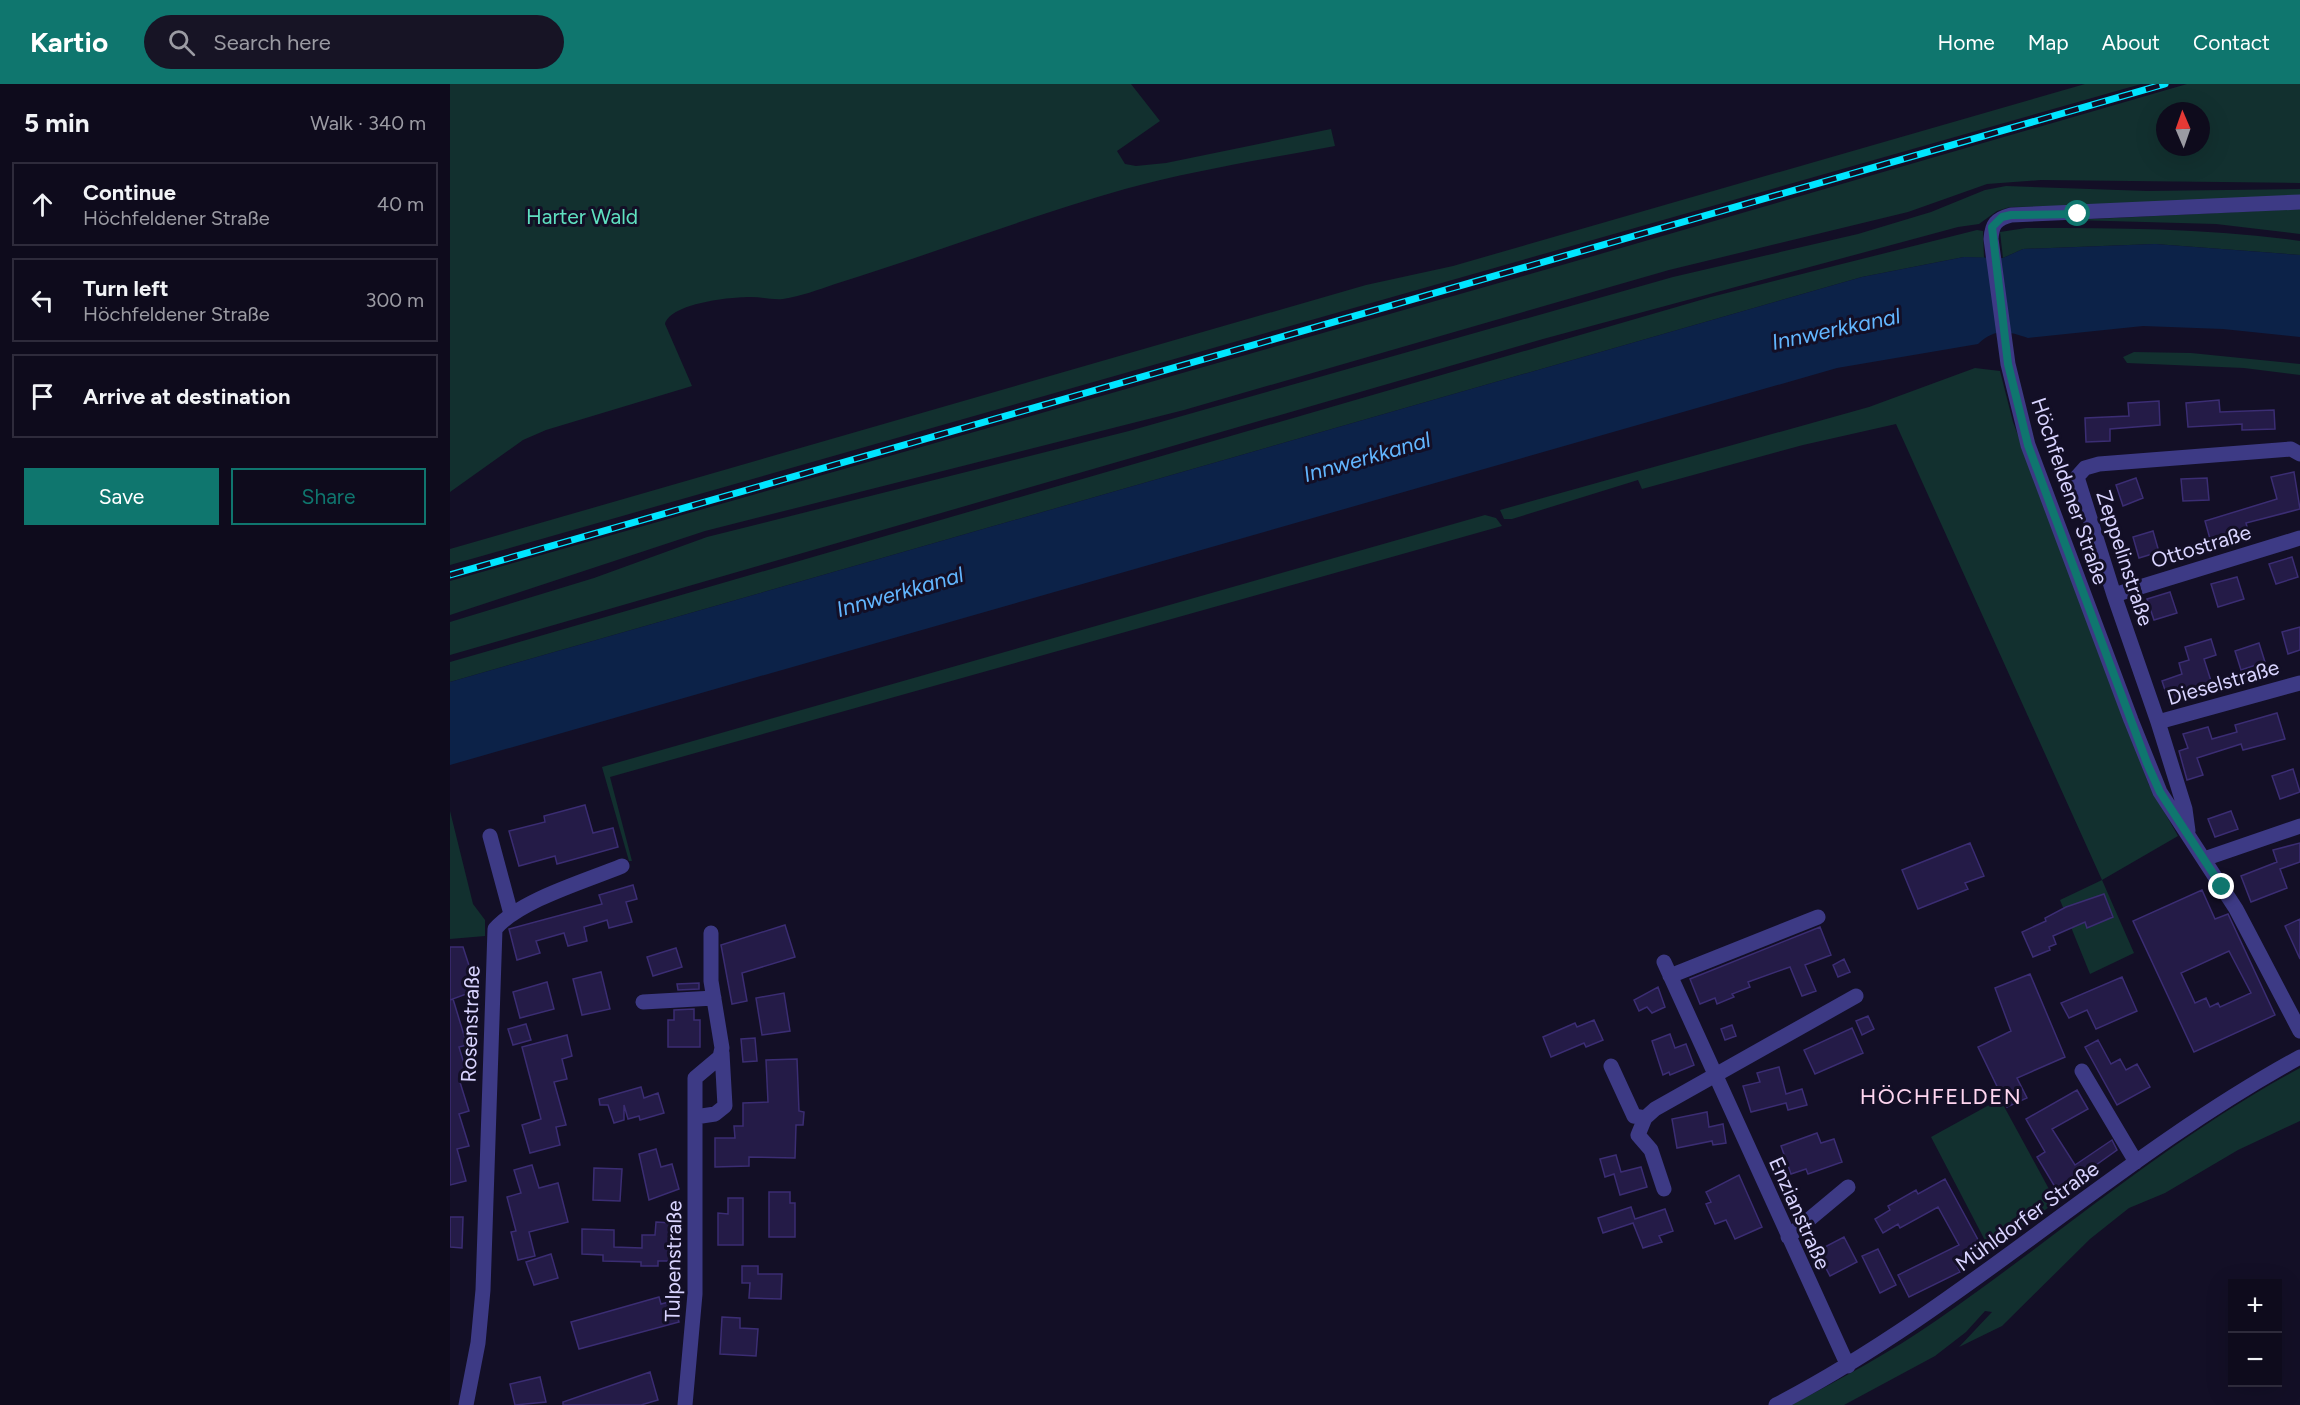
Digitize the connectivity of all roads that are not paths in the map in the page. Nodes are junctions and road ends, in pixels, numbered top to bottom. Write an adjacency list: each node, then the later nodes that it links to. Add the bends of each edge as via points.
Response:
1 (2300, 202): 9 (street, Höchfeldener Straße, via 2011,215 1995,221 1992,227 2006,351 2028,445 2160,792)
2 (2300, 454): 4 (street, Zeppelinstraße, via 2291,449 2099,464 2080,471 2079,486)
3 (2300, 538): 4 (street, Ottostraße)
4 (2114, 595): 6 (street, Zeppelinstraße)
5 (2300, 683): 6 (street, Dieselstraße)
6 (2158, 723): 9 (street, Zeppelinstraße, via 2185,809)
7 (2300, 826): 10 (street)
8 (490, 836): 12 (street)
9 (2189, 837): 10 (street, Höchfeldener Straße)
10 (2204, 859): 18 (street, Höchfeldener Straße, via 2236,909)
11 (622, 866): 12 (street)
12 (511, 914): 31 (street, Rosenstraße, via 495,929 483,1290)
13 (1818, 917): 23 (street, Enzianstraße, via 1667,969)
14 (711, 933): 16 (street)
15 (1857, 996): 23 (street)
16 (714, 998): 17 (street); 19 (street)
17 (643, 1002)
18 (2300, 1031)
19 (722, 1053): 24 (street, Tulpenstraße, via 695,1078); 24 (street, via 725,1106 715,1114)
20 (2300, 1057): 26 (street, Mühldorfer Straße, via 2230,1097)
21 (1611, 1066): 25 (street, via 1634,1116)
22 (2082, 1071): 26 (street)
23 (1716, 1076): 25 (street); 29 (street, Enzianstraße)
24 (695, 1117): 32 (street, Tulpenstraße, via 695,1294)
25 (1645, 1118): 28 (street, via 1638,1135 1651,1150)
26 (2136, 1162): 30 (street, Mühldorfer Straße, via 1919,1321)
27 (1848, 1187): 29 (street)
28 (1664, 1189)
29 (1788, 1237): 30 (street, Enzianstraße)
30 (1848, 1366): 33 (street, Mühldorfer Straße)
31 (466, 1405)
32 (685, 1405)
33 (1776, 1405)

